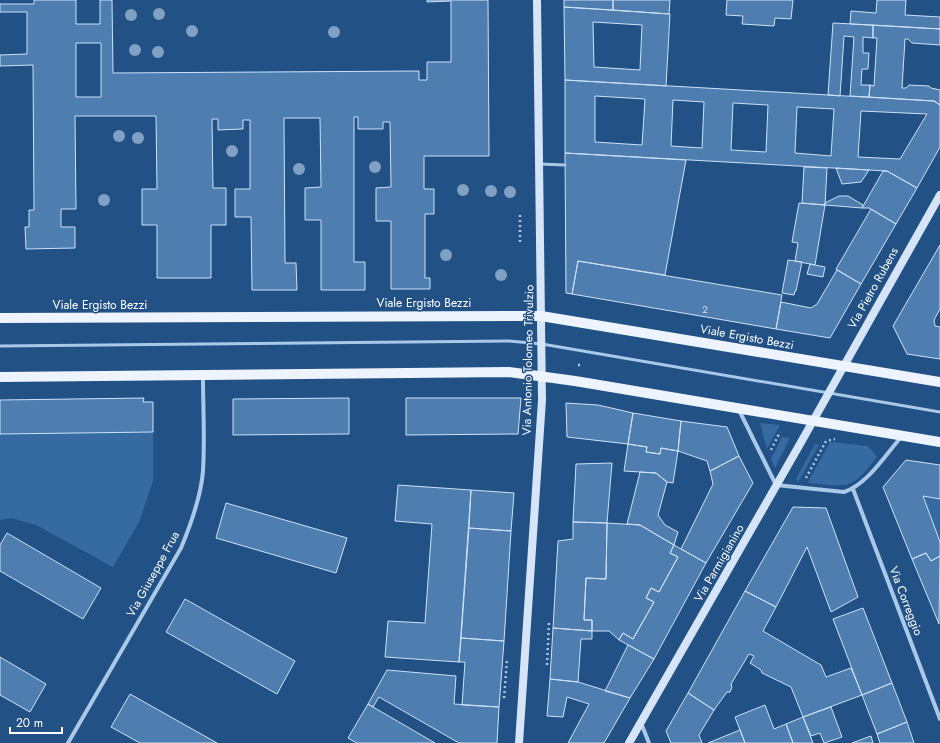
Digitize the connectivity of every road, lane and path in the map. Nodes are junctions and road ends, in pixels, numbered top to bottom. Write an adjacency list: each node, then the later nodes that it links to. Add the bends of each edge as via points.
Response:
1 (537, 0): 2 (street, Via Antonio Tolomeo Trivulzio)
2 (539, 164): 3 (lane); 7 (street, Via Antonio Tolomeo Trivulzio)
3 (565, 165)
4 (940, 195): 11 (street, Via Pietro Rubens)
5 (520, 215): 6 (path)
6 (520, 242)
7 (541, 316): 8 (main road, Viale Ergisto Bezzi); 9 (street, Via Antonio Tolomeo Trivulzio); 11 (main road, Viale Ergisto Bezzi)
8 (0, 318)
9 (542, 344): 10 (lane, via 500,341); 13 (street, Via Antonio Tolomeo Trivulzio); 16 (lane)
10 (0, 346)
11 (843, 366): 15 (main road, Viale Ergisto Bezzi); 16 (street, Via Pietro Rubens)
12 (202, 375): 13 (main road, via 509,372); 14 (main road); 35 (street, Via Giuseppe Frua, via 203,472 188,533 182,548)
13 (541, 376): 17 (main road); 36 (street, Via Antonio Tolomeo Trivulzio, via 542,400)
14 (0, 377)
15 (940, 382)
16 (828, 393): 18 (lane); 19 (street, Via Parmigianino)
17 (738, 408): 19 (main road); 26 (street)
18 (940, 412)
19 (813, 421): 21 (main road); 26 (street, Via Parmigianino)
20 (780, 432): 24 (path)
21 (903, 436): 23 (main road); 27 (street)
22 (839, 439): 25 (path, via 826,441)
23 (940, 442)
24 (768, 455)
25 (805, 480)
26 (776, 485): 27 (street, via 844,492); 34 (street, Via Parmigianino)
27 (853, 489): 32 (street, Via Correggio)
28 (549, 622): 30 (path)
29 (507, 660): 31 (path)
30 (547, 665)
31 (504, 698)
32 (938, 709): 33 (street, Via Correggio)
33 (940, 719)
34 (641, 723): 37 (street, Via Parmigianino); 38 (street)
35 (68, 743)
36 (519, 743)
37 (629, 743)
38 (648, 743)

